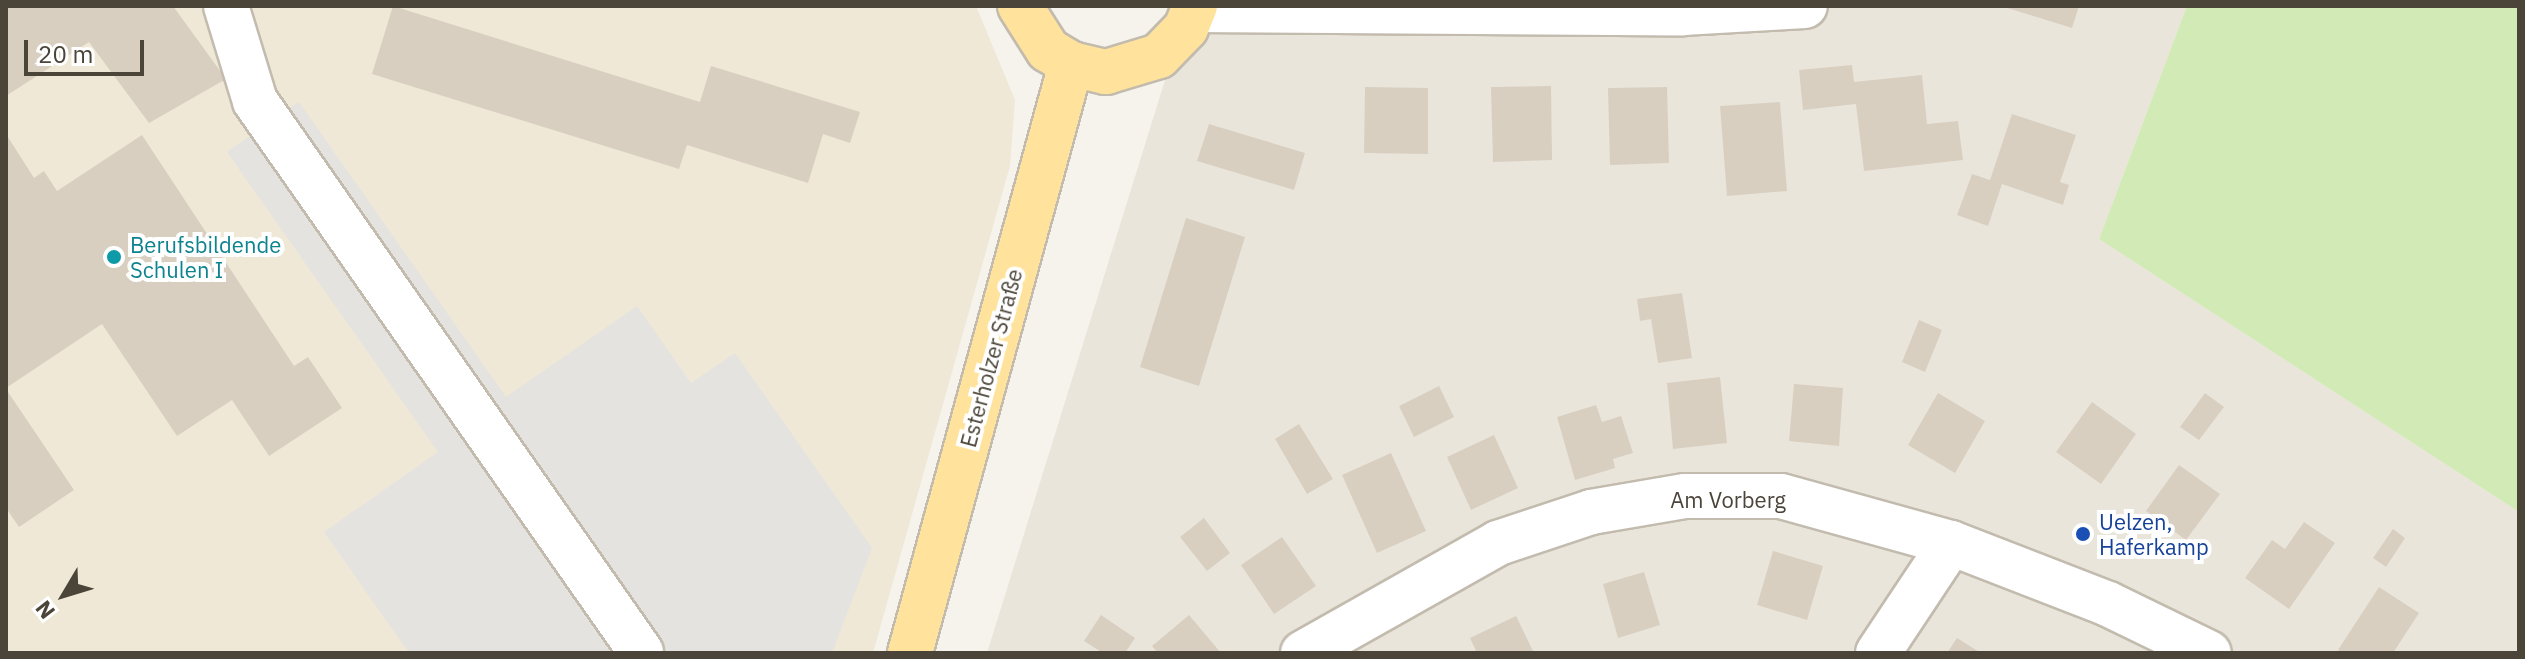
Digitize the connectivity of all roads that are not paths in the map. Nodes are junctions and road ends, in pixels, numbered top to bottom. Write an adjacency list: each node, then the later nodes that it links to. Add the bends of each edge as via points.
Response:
1 (226, 6): 8 (street, via 255,101)
2 (1020, 6): 6 (main road, via 1048,50)
3 (1805, 6): 5 (street, via 1683,13)
4 (1194, 8): 5 (street); 6 (main road, via 1174,44 1141,65 1106,72)
5 (1435, 10)
6 (1071, 64): 9 (main road, Esterholzer Straße)
7 (1951, 543): 10 (street, Am Vorberg, via 1781,496 1669,498 1591,512 1498,543); 11 (street); 12 (street, Am Vorberg, via 2108,604)
8 (641, 652)
9 (910, 653)
10 (1303, 653)
11 (1878, 653)
12 (2209, 653)

